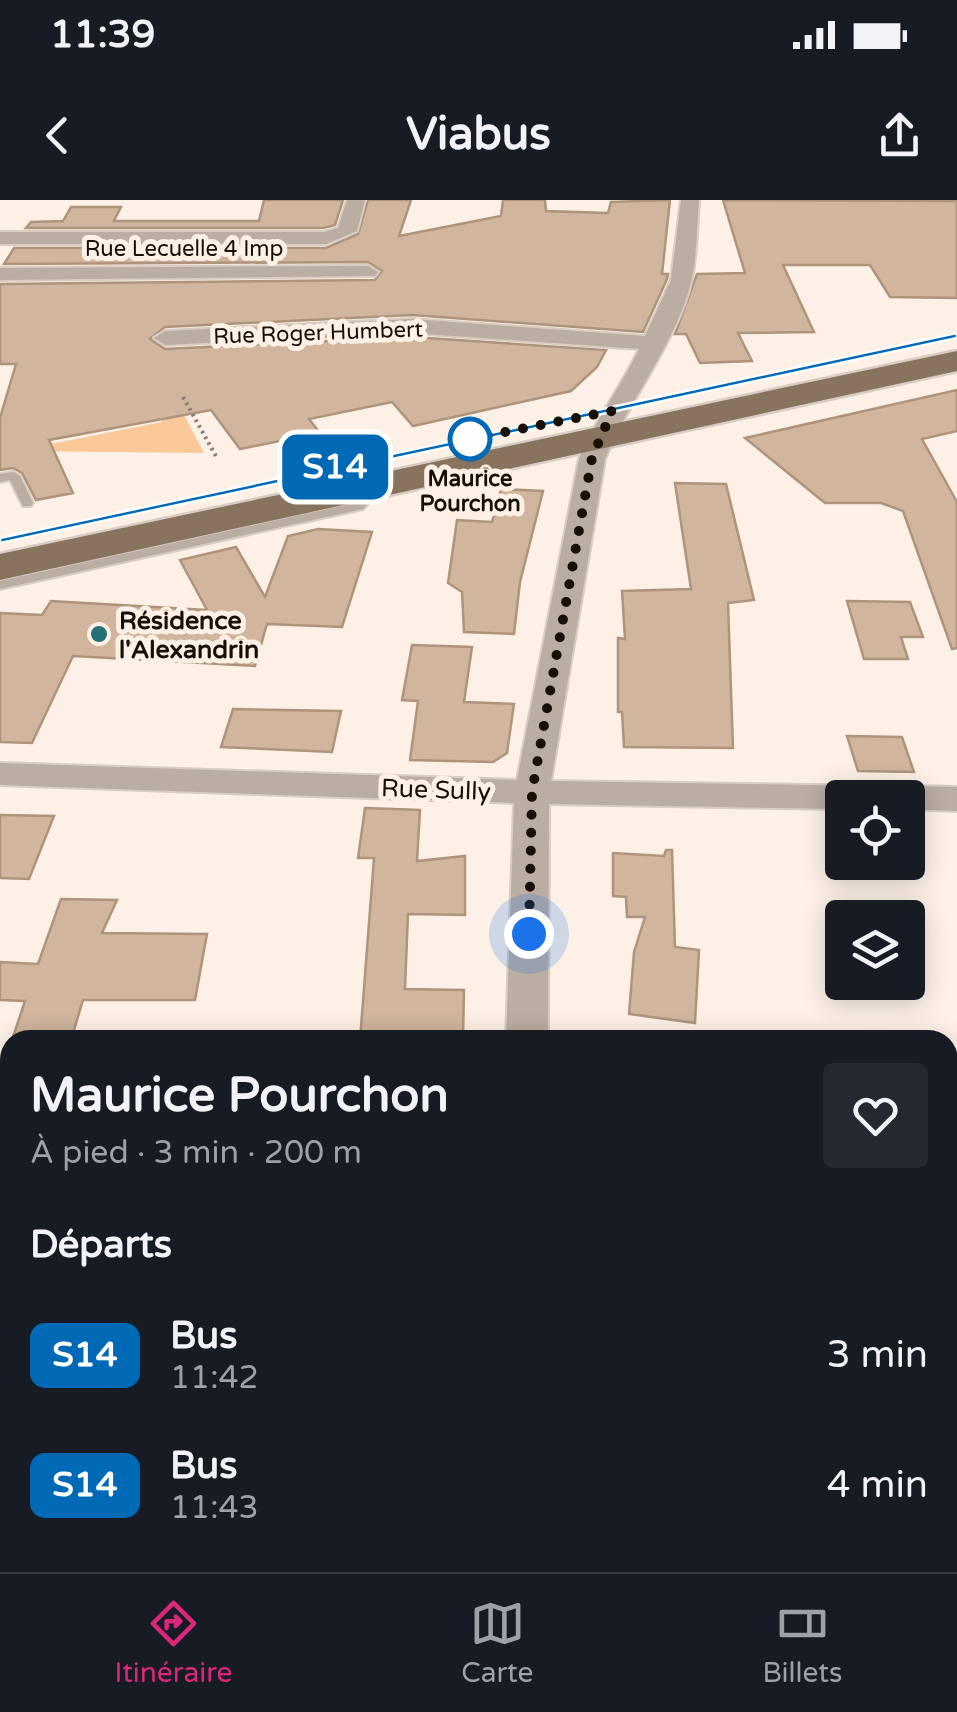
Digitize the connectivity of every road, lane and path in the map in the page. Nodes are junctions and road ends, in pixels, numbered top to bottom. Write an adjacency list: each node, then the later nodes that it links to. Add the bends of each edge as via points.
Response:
1 (356, 200): 3 (street, via 347,231 326,238)
2 (690, 200): 8 (street, via 680,280)
3 (0, 238)
4 (368, 272): 5 (street, Rue Lecuelle 4 Imp)
5 (0, 274)
6 (957, 336): 11 (main road)
7 (165, 338): 8 (street, Rue Roger Humbert, via 412,326)
8 (650, 343): 11 (street, via 631,390)
9 (957, 361): 11 (main road)
10 (183, 397): 12 (path)
11 (605, 424): 14 (main road); 16 (main road); 20 (street)
12 (217, 458)
13 (0, 478): 15 (lane, via 14,476)
14 (380, 483): 17 (main road); 18 (lane, via 360,506)
15 (27, 503)
16 (0, 538)
17 (0, 567)
18 (0, 585)
19 (0, 774): 20 (street, Rue Sully)
20 (532, 792): 21 (street, Rue Sully); 24 (street)
21 (825, 797)
22 (925, 798): 23 (street)
23 (957, 799)
24 (527, 1030)

